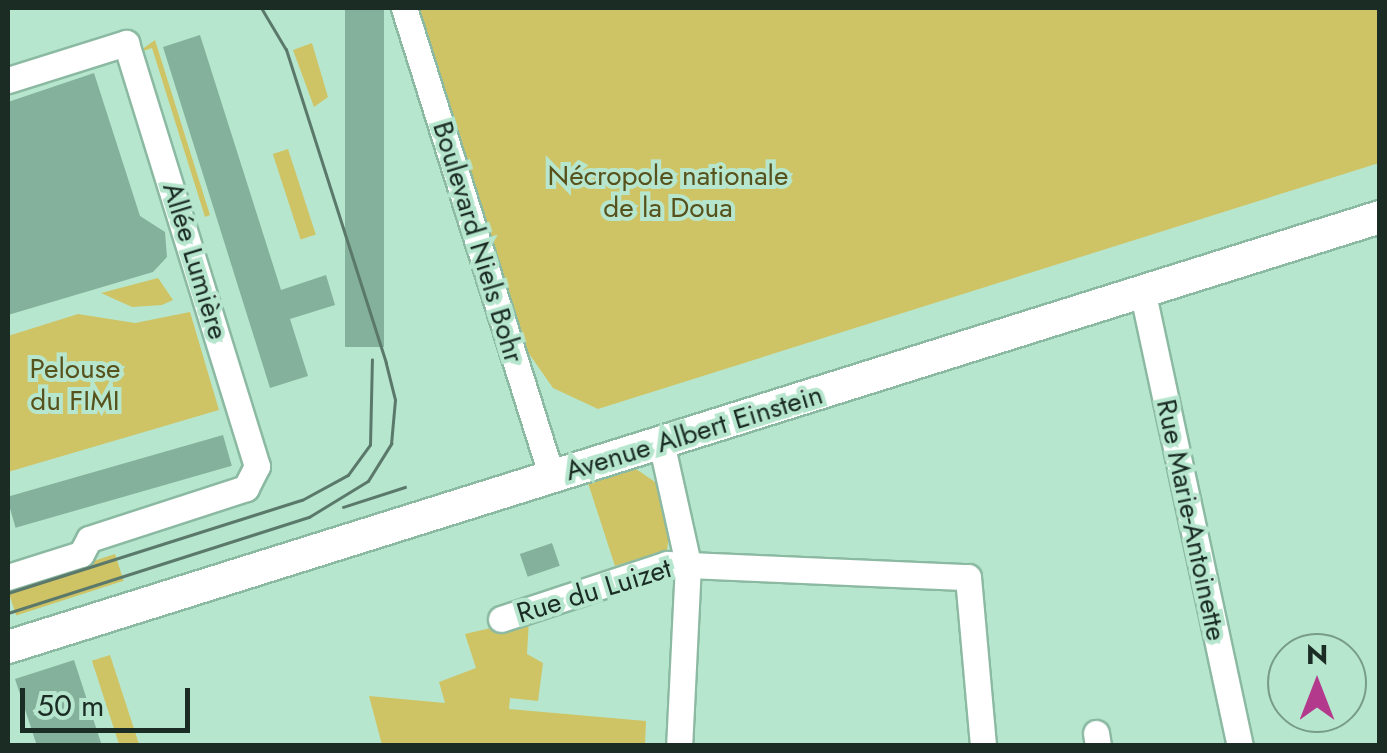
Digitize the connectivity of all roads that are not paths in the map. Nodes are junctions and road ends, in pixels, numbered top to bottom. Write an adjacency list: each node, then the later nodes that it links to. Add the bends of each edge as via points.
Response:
1 (404, 8): 6 (street, Boulevard Niels Bohr)
2 (8, 80): 8 (street, Allée Lumière, via 126,43 256,480 89,539 81,554)
3 (1380, 217): 4 (street, Avenue Albert Einstein)
4 (1143, 294): 5 (street, Avenue Albert Einstein); 13 (street, Rue Marie-Antoinette)
5 (661, 442): 6 (street, Avenue Albert Einstein); 7 (street, Rue du Luizet)
6 (552, 476): 10 (street, Avenue Albert Einstein)
7 (688, 564): 9 (street, Rue du Luizet); 11 (street, Rue du Luizet); 12 (street, via 968,577)
8 (8, 577)
9 (501, 619)
10 (8, 648)
11 (680, 733)
12 (984, 746)
13 (1240, 746)

